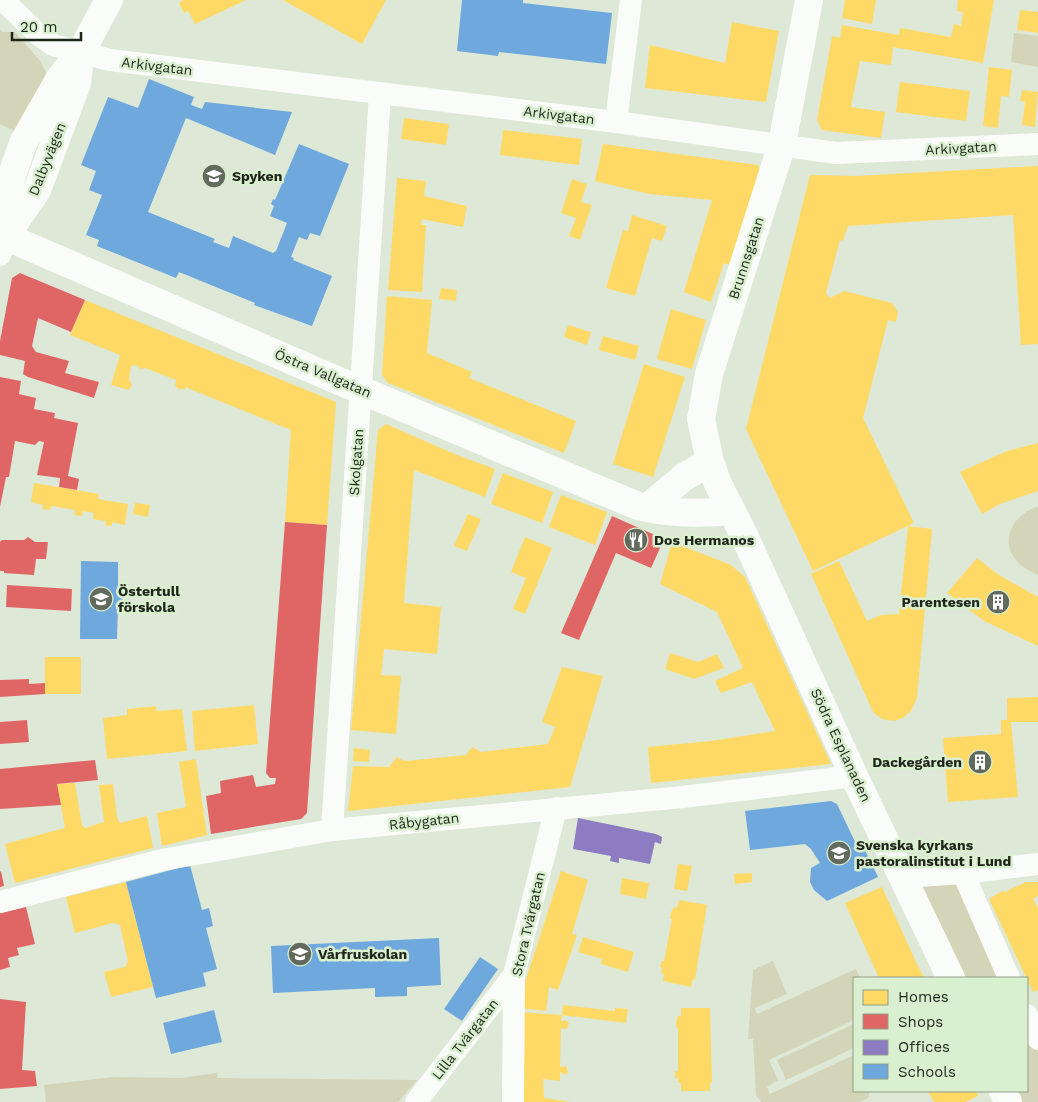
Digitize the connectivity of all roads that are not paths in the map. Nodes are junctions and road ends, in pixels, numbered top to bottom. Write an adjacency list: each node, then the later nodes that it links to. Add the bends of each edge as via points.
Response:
1 (3, 0): 5 (street, Arkivgatan, via 39,35 52,44)
2 (108, 0): 5 (street, Dalbyvägen)
3 (631, 0): 7 (street)
4 (809, 0): 8 (street, Brunnsgatan)
5 (80, 54): 6 (street, Arkivgatan); 10 (street, Dalbyvägen, via 77,83 37,190)
6 (380, 94): 7 (street, Arkivgatan); 11 (street, Skolgatan)
7 (616, 122): 8 (street, Arkivgatan)
8 (782, 144): 9 (street, Arkivgatan, via 836,153); 12 (street, Brunnsgatan, via 708,374 701,419)
9 (1038, 144)
10 (2, 241): 11 (street, Östra Vallgatan)
11 (361, 389): 13 (street, Östra Vallgatan); 17 (street, Skolgatan)
12 (710, 462): 13 (street, via 684,477); 14 (street, Brunnsgatan)
13 (647, 508): 14 (street, Östra Vallgatan, via 702,514)
14 (732, 511): 15 (street, Södra Esplanaden)
15 (854, 776): 16 (street, Råbygatan, via 683,797); 20 (street, Södra Esplanaden)
16 (556, 808): 17 (street, Råbygatan); 22 (street, Stora Tvärgatan)
17 (332, 830): 21 (street, Råbygatan, via 162,860)
18 (1038, 864): 19 (street)
19 (963, 874): 20 (street); 24 (street)
20 (904, 877): 23 (street, Södra Esplanaden)
21 (0, 902)
22 (514, 975): 27 (street, Lilla Tvärgatan); 28 (street, Stora Tvärgatan)
23 (951, 977)
24 (1009, 977)
25 (1028, 1017): 26 (street)
26 (1038, 1039)
27 (416, 1102)
28 (513, 1102)

